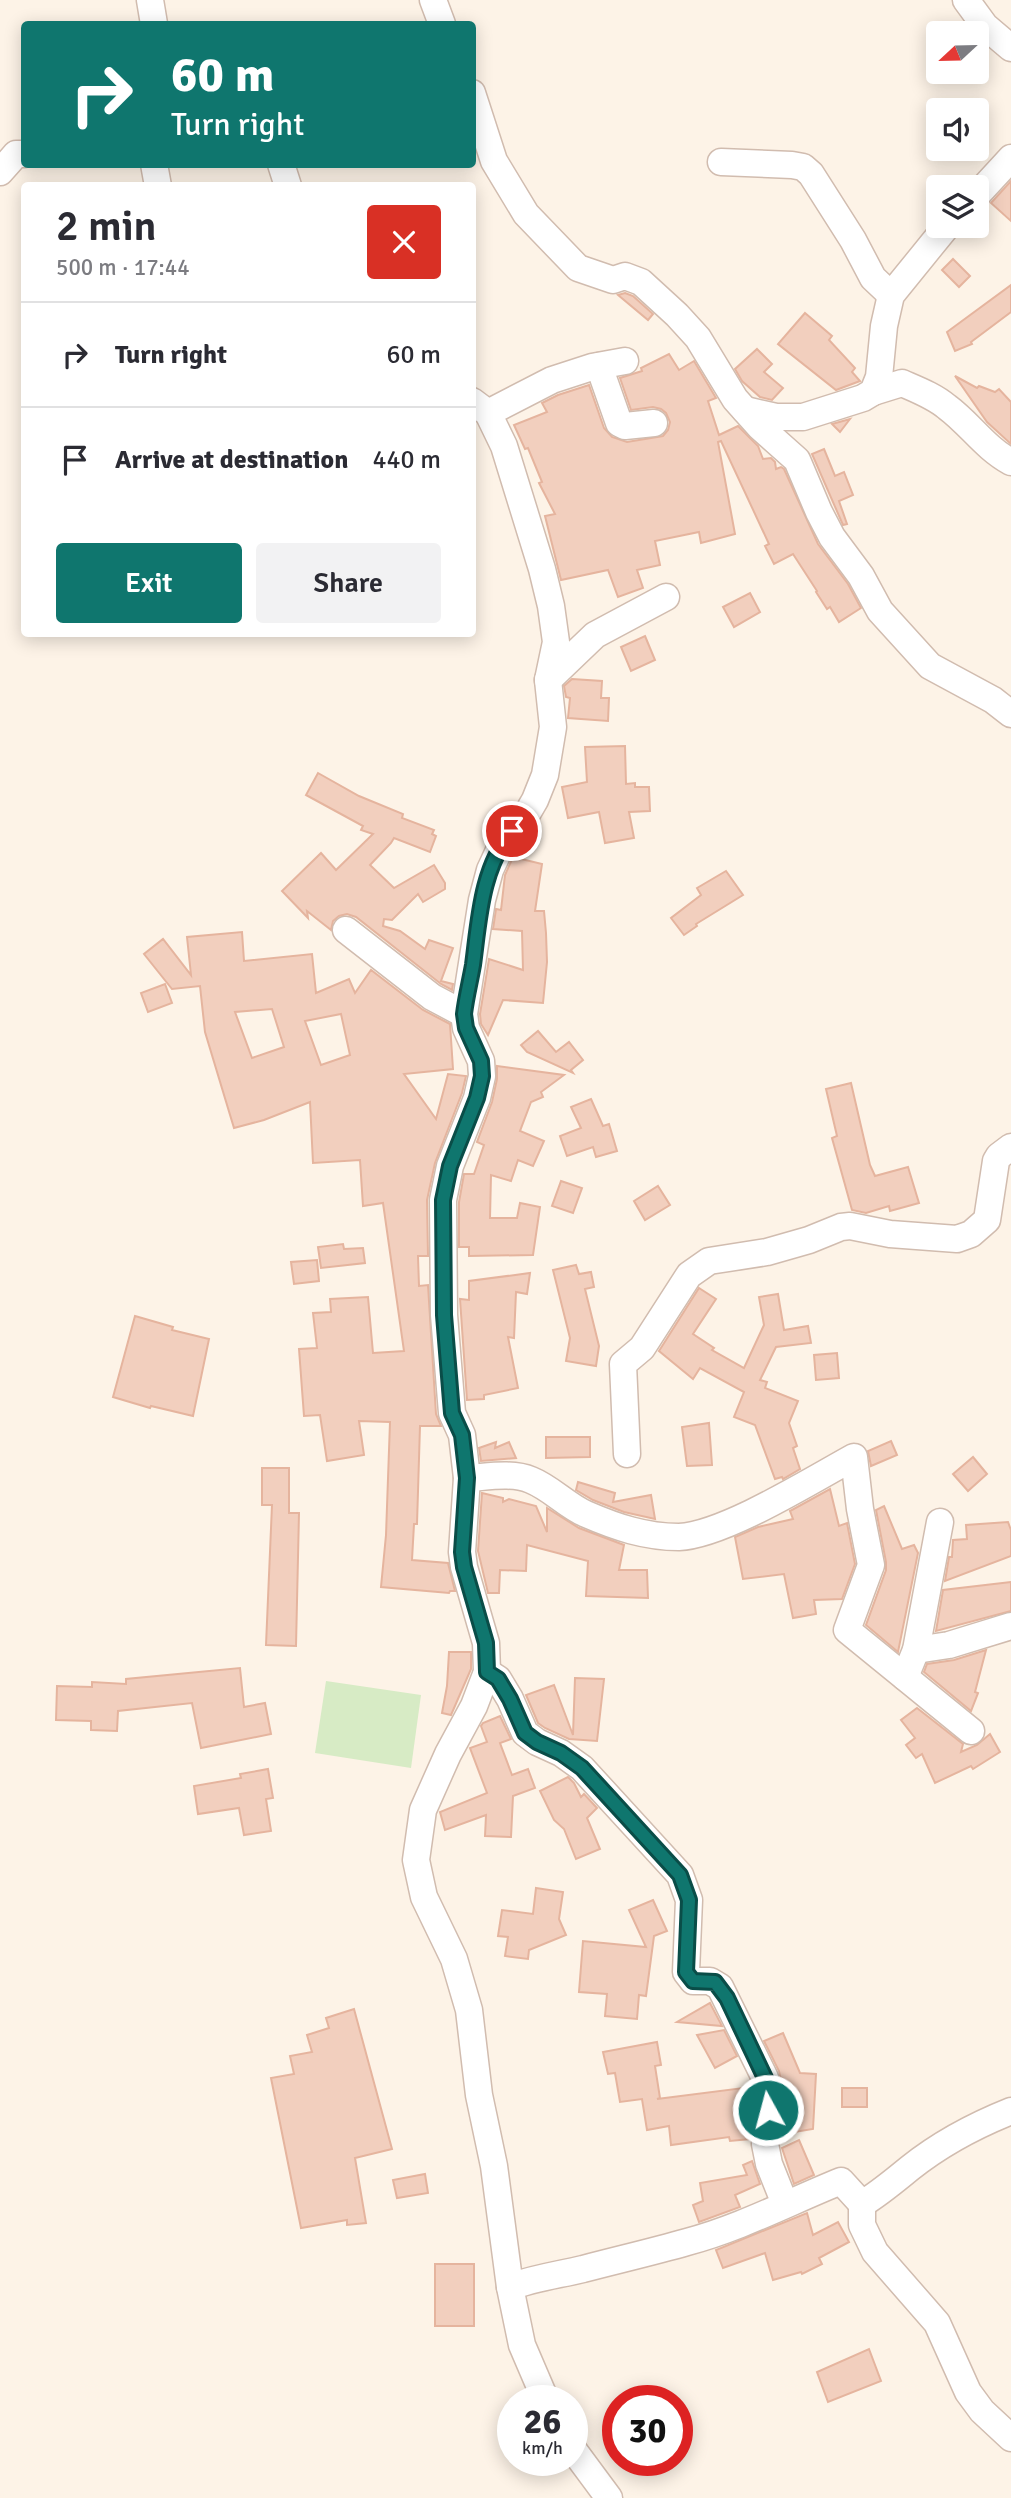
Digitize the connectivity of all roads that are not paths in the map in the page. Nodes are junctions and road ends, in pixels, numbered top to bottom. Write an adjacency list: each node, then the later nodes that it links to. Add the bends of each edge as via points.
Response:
1 (433, 0): 3 (street)
2 (966, 0): 4 (street, via 985,26)
3 (441, 21)
4 (1011, 48)
5 (476, 105): 17 (street, via 494,161 526,214 578,268 613,280 625,276 655,294 698,338)
6 (21, 154): 9 (street)
7 (1011, 158): 10 (street)
8 (721, 162): 12 (street, via 803,167 873,278)
9 (0, 172)
10 (989, 182)
11 (937, 238): 12 (street)
12 (891, 295): 15 (street)
13 (625, 361): 14 (street)
14 (599, 366): 16 (street); 18 (street, via 619,423)
15 (873, 392): 17 (street, via 803,417); 19 (street, via 902,383 925,393 947,406 980,440)
16 (480, 407): 21 (street, via 504,446 551,606 556,642)
17 (745, 411): 22 (street, via 797,460 832,537 880,611 930,666)
18 (654, 422)
19 (1011, 462)
20 (666, 597): 21 (street, via 594,635)
21 (548, 680): 24 (street, via 553,727 545,775 524,820 503,842 491,870)
22 (1011, 713)
23 (346, 930): 24 (street, via 432,997)
24 (464, 1014): 27 (street, via 482,1076 450,1166 443,1211 448,1375)
25 (1011, 1147): 26 (street, via 996,1161 987,1220 971,1234 957,1239 850,1226 698,1267 642,1348 623,1364)
26 (627, 1454)
27 (467, 1478): 31 (street, via 462,1552 486,1643); 32 (street, via 533,1480 582,1512 626,1531 681,1537 717,1528 854,1457 871,1565 847,1630)
28 (940, 1522): 30 (street)
29 (1011, 1626): 30 (street)
30 (916, 1650): 32 (street)
31 (487, 1672): 35 (street, via 498,1679 525,1733 582,1768 680,1875 689,1900 686,1972 693,1981 710,1981 720,1987 765,2078 765,2144); 37 (street, via 423,1810 416,1860 424,1897 454,1959 468,2010)
32 (905, 1677): 33 (street)
33 (971, 1731)
34 (1011, 2111): 36 (street, via 972,2128)
35 (785, 2203): 36 (street, via 841,2181); 37 (street, via 740,2226 688,2242)
36 (862, 2204): 39 (street, via 862,2225 875,2252 937,2323 968,2392)
37 (510, 2287): 38 (street, via 522,2345)
38 (539, 2385)
39 (1011, 2438)
40 (588, 2470): 41 (street)
41 (609, 2498)

